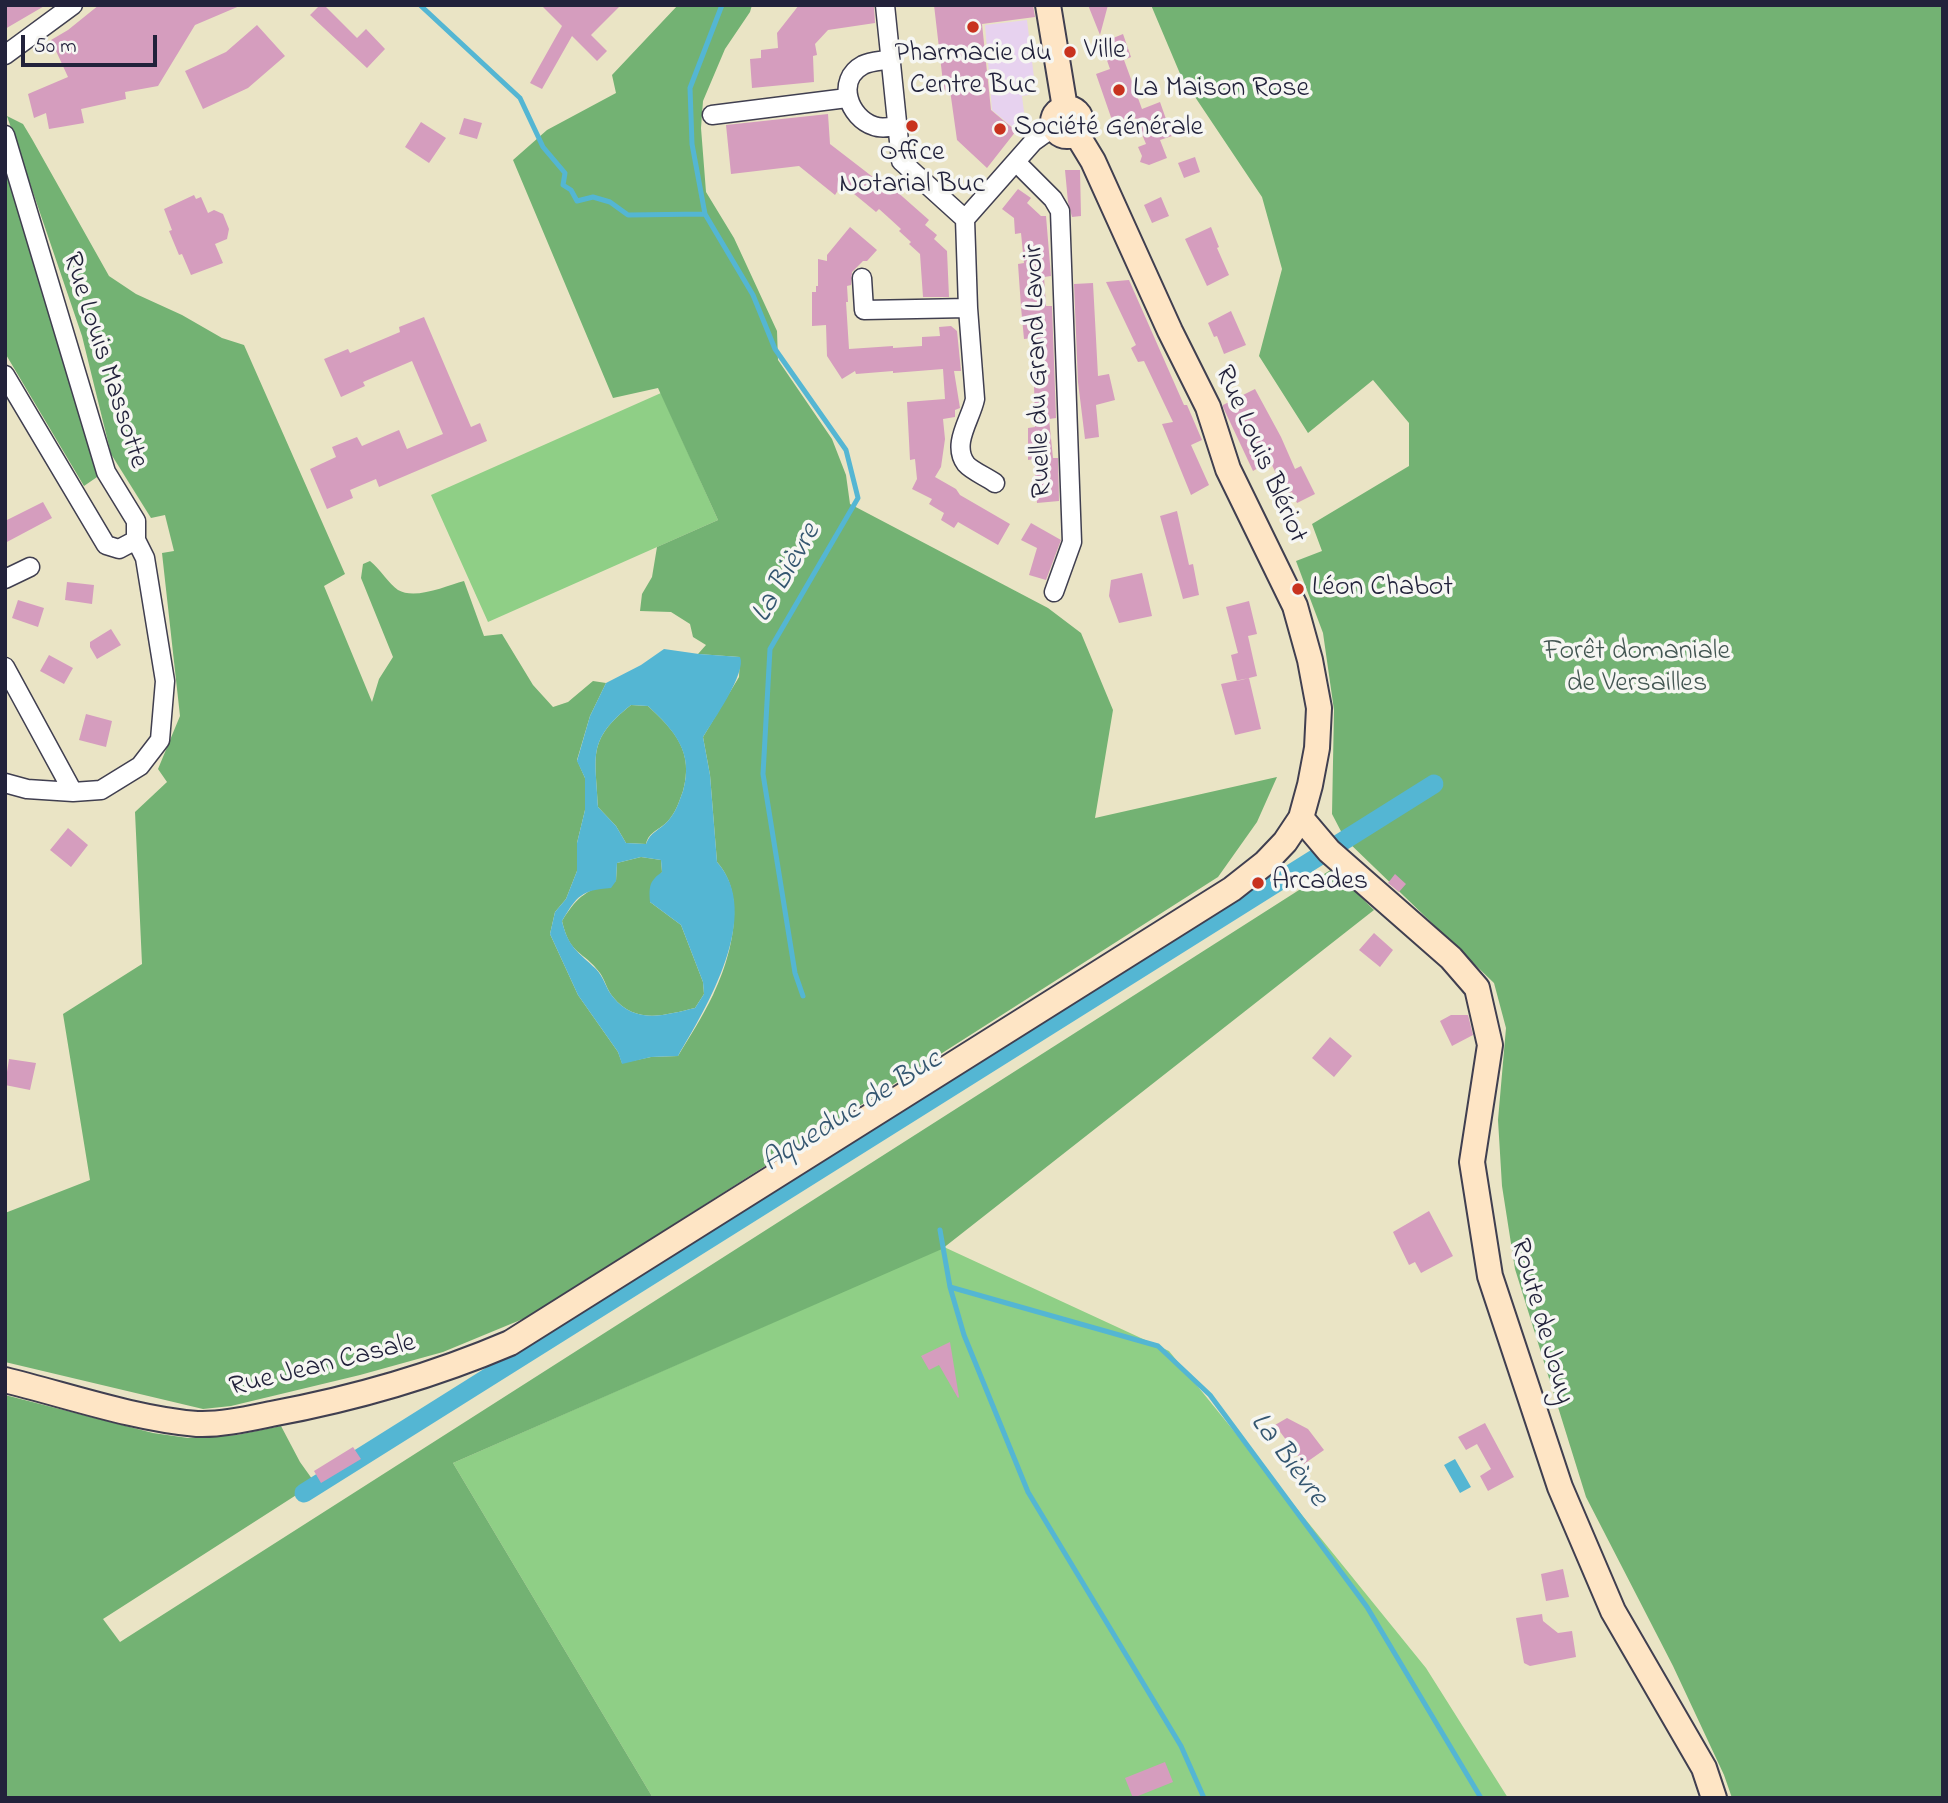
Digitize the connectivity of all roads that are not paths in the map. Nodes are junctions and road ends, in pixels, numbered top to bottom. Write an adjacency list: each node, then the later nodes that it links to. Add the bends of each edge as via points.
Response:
1 (73, 5): 4 (street)
2 (885, 5): 5 (street)
3 (1048, 5): 8 (main road, Rue Louis Blériot)
4 (5, 55)
5 (891, 59): 6 (street, via 863,65 854,72); 9 (street)
6 (847, 98): 7 (street); 9 (street, via 853,110 875,127)
7 (712, 116)
8 (1065, 123): 11 (street, via 1033,142); 24 (main road, Rue Louis Blériot, via 1093,161 1208,407 1228,469 1295,606 1318,708 1317,748)
9 (897, 126): 12 (street, via 901,161)
10 (5, 135): 17 (street, Rue Louis Massotte, via 106,472 136,521)
11 (1016, 162): 12 (street); 20 (street, Ruelle du Grand Lavoir, via 1060,211 1072,542)
12 (965, 219): 14 (street)
13 (862, 278): 14 (street, via 864,310)
14 (968, 308): 16 (street, via 975,399 961,434 961,450 966,464)
15 (5, 375): 17 (street, via 106,545 119,549)
16 (995, 483)
17 (136, 540): 23 (street, Rue Louis Massotte, via 145,558 165,681 160,740 140,766 101,790)
18 (30, 567): 19 (street)
19 (5, 579)
20 (1054, 592)
21 (5, 667): 23 (street)
22 (5, 783): 23 (street, Rue Louis Massotte)
23 (73, 792)
24 (1301, 818): 25 (main road, Rue Jean Casale, via 1265,863 1232,889 510,1343 433,1372 294,1410 199,1424 157,1419); 26 (main road, Route de Jouy, via 1329,851 1451,958 1477,988 1490,1045 1472,1162 1490,1276 1560,1487 1613,1611 1704,1768)
25 (5, 1380)
26 (1714, 1798)

